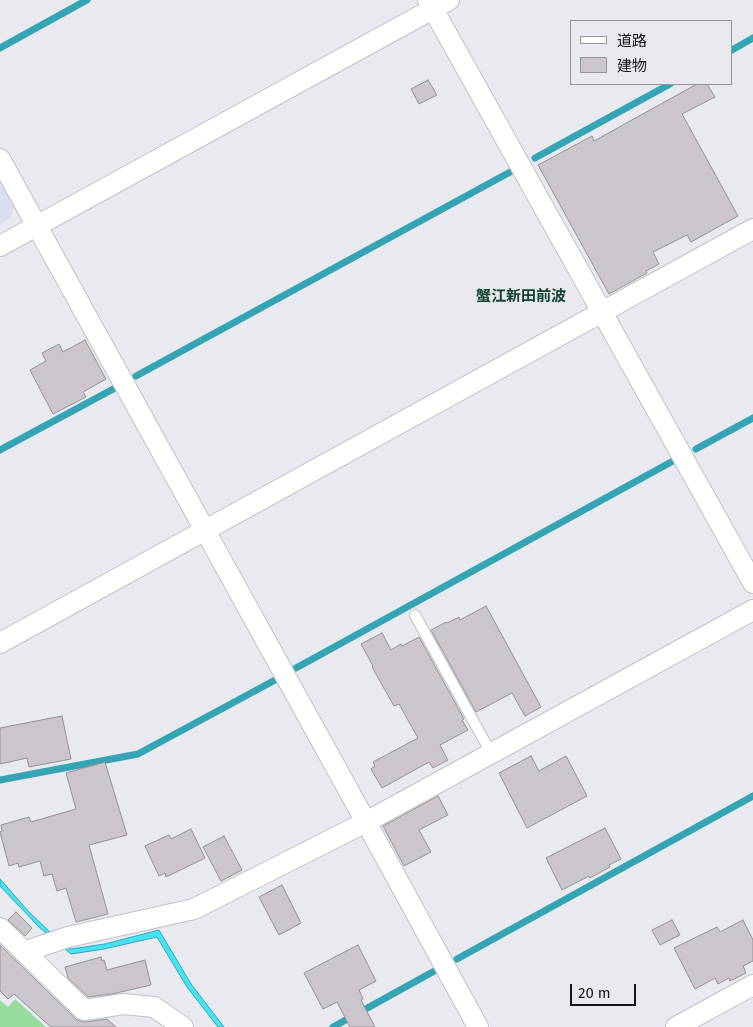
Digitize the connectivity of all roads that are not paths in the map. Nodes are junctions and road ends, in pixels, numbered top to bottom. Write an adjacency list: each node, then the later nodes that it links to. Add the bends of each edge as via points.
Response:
1 (436, 3): 3 (street); 6 (street)
2 (0, 159): 3 (street)
3 (36, 226): 5 (street); 7 (street)
4 (753, 230): 6 (street)
5 (0, 246)
6 (602, 312): 7 (street); 8 (street)
7 (206, 530): 11 (street); 13 (street)
8 (753, 583)
9 (753, 610): 12 (street)
10 (415, 615): 12 (lane)
11 (0, 643)
12 (491, 753): 13 (street)
13 (366, 822): 15 (street, via 194,908 68,937); 18 (street)
14 (0, 928): 15 (street)
15 (24, 952): 17 (street, via 84,1010 124,1004 154,1007)
16 (753, 985): 19 (street)
17 (183, 1027)
18 (478, 1027)
19 (676, 1027)

